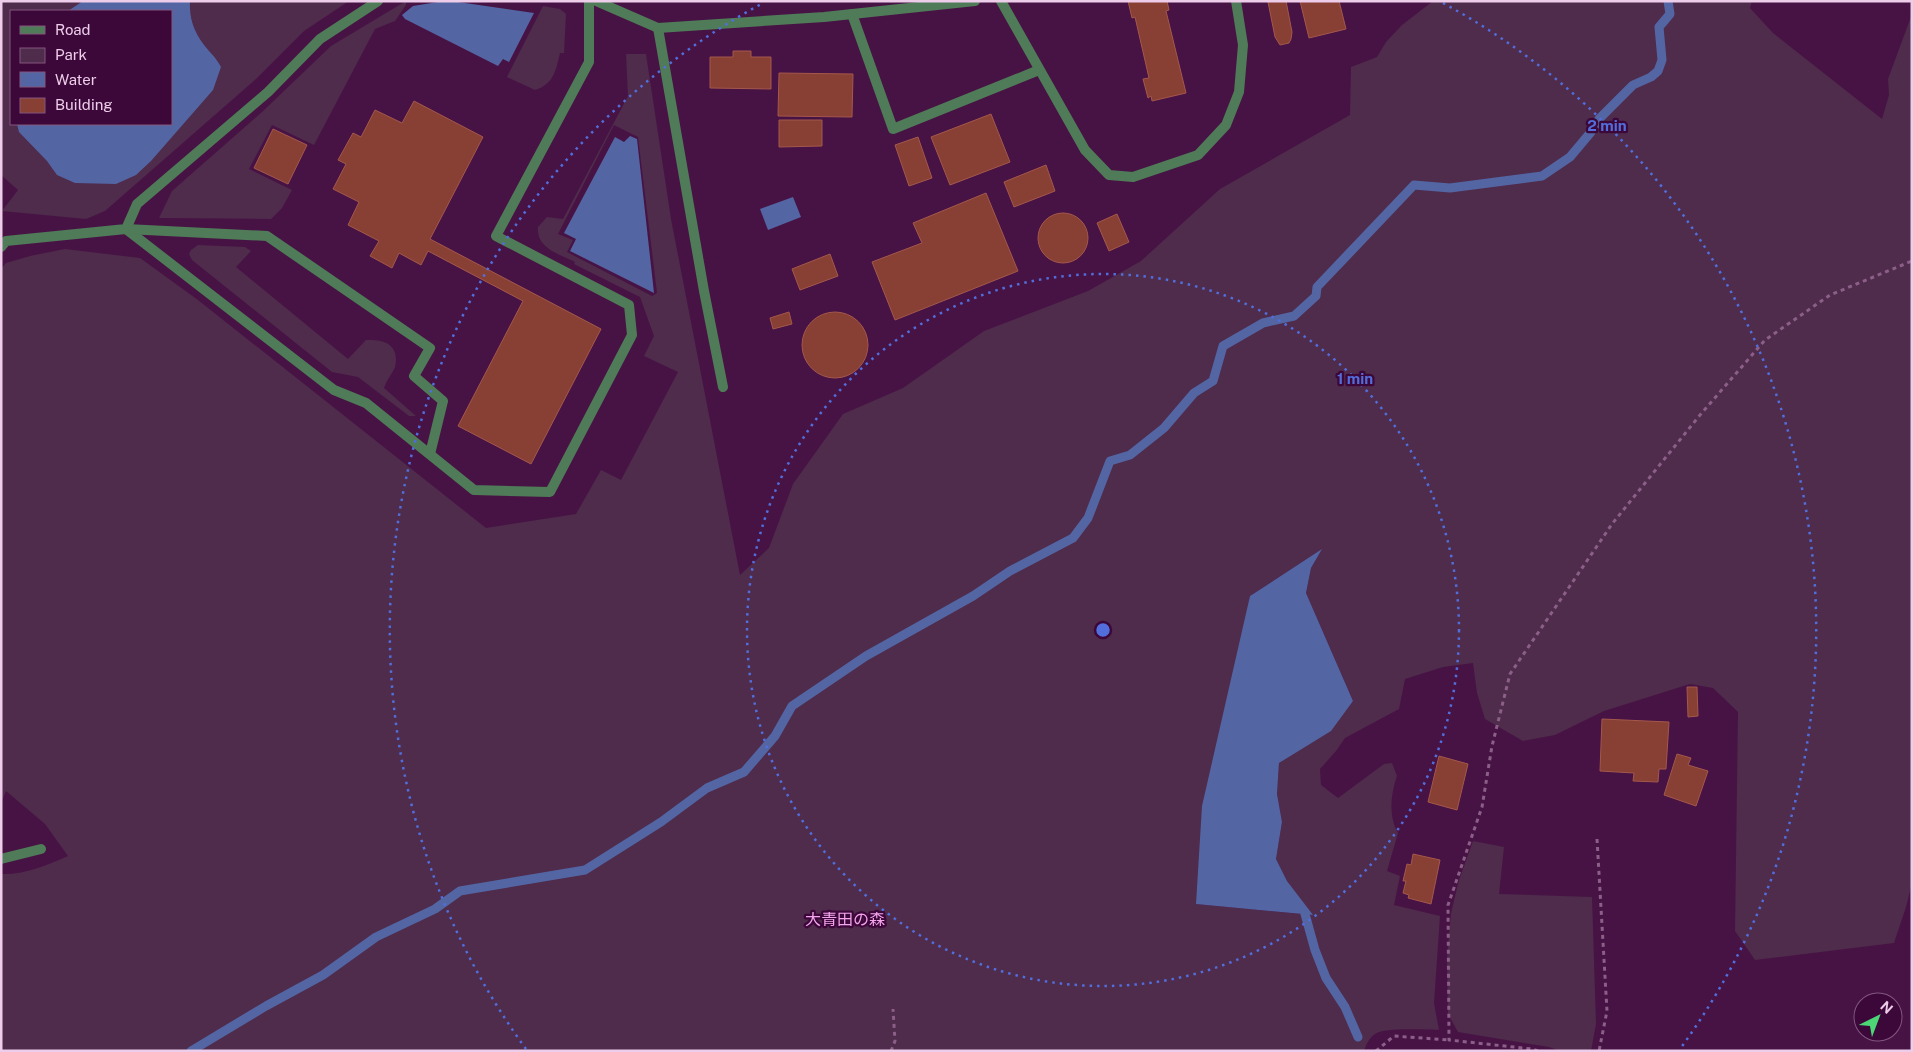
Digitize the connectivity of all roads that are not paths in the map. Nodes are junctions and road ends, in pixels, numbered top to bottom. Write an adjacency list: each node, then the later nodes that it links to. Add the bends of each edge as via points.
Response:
1 (378, 1): 10 (street, via 320,39 268,92 137,204)
2 (589, 1): 13 (street, via 588,62 496,236 629,305 632,335 550,492 474,490)
3 (596, 1): 8 (street)
4 (975, 1): 7 (street)
5 (1001, 1): 9 (street)
6 (1236, 1): 9 (street, via 1243,45 1239,92 1226,125 1198,155 1133,177 1109,175 1084,150)
7 (852, 14): 8 (street); 9 (street, via 893,129)
8 (658, 28): 12 (street)
9 (1039, 70)
10 (126, 229): 11 (street, via 6,241); 13 (street, via 334,390 366,403); 13 (street, via 267,236 430,348 414,376 444,401)
11 (1, 246)
12 (723, 387)
13 (430, 454)
14 (40, 849): 15 (street)
15 (1, 859)

